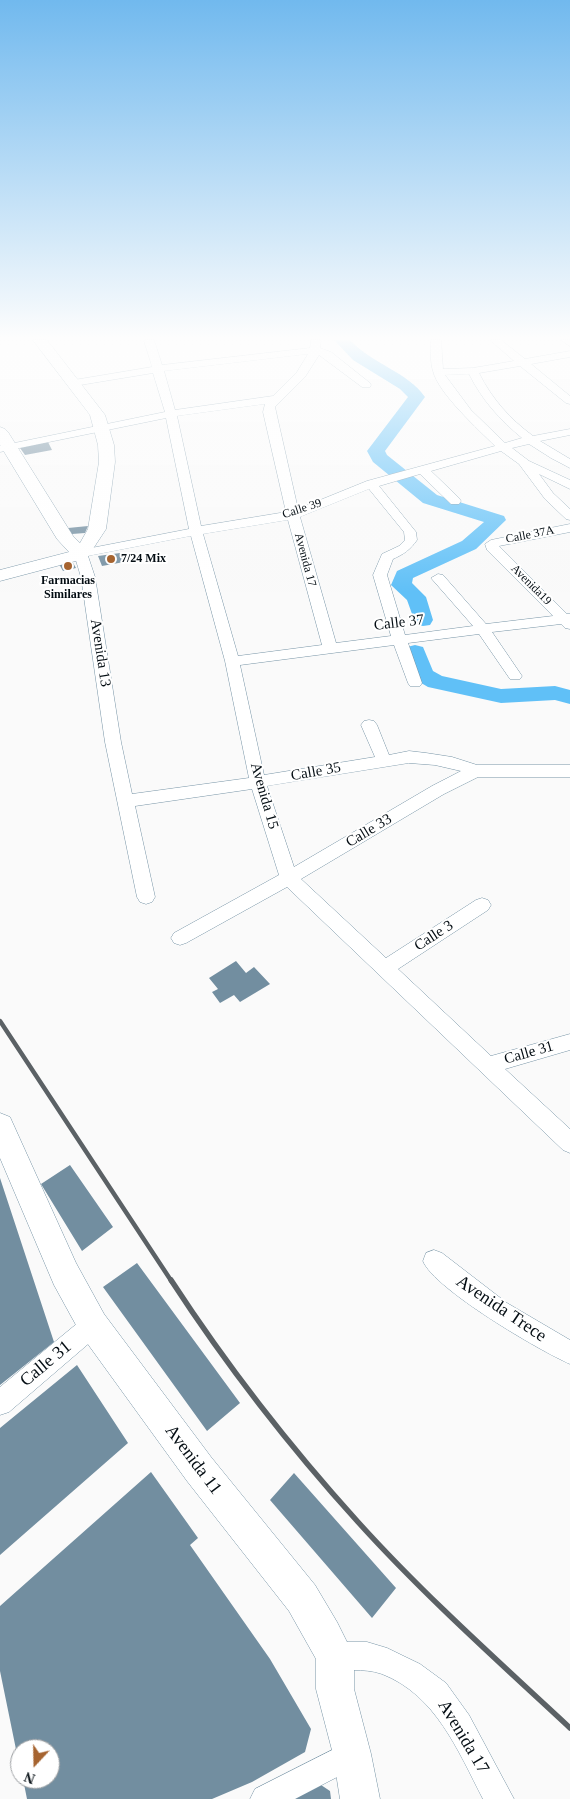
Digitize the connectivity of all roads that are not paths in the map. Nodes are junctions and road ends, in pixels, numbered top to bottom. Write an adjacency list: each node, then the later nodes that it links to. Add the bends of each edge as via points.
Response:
1 (100, 424): 8 (main road)
2 (118, 424): 8 (street)
3 (173, 424): 23 (street, Avenida 15)
4 (272, 424): 20 (street, Avenida 17)
5 (472, 424): 13 (street)
6 (479, 424): 13 (street)
7 (513, 424): 11 (street)
8 (102, 427): 12 (street); 25 (main road, via 107,462 97,529)
9 (0, 432): 12 (main road)
10 (570, 432): 11 (street, Calle 39)
11 (529, 440): 13 (street, Calle 39); 15 (street)
12 (5, 448): 25 (main road, via 66,539)
13 (500, 448): 14 (street); 16 (street, Calle 39)
14 (523, 461): 18 (street); 21 (street, via 549,496)
15 (570, 464)
16 (422, 469): 17 (street, Calle 39); 19 (street)
17 (371, 484): 20 (street, Calle 39); 30 (street, via 410,532 411,540 404,549 387,557 380,575)
18 (570, 485)
19 (455, 501)
20 (293, 515): 23 (street, Calle 39); 31 (street, Avenida 17)
21 (570, 516)
22 (570, 528): 24 (street, Calle 37A)
23 (196, 531): 25 (street, Calle 39); 32 (street, Avenida 15)
24 (491, 544): 28 (street, Avenida19)
25 (82, 554): 26 (main road, Calle 39); 40 (street, Avenida 13)
26 (0, 576)
27 (438, 578): 29 (street)
28 (568, 621): 29 (street, Calle 37)
29 (482, 628): 30 (street, Calle 37); 33 (street)
30 (398, 640): 31 (street, Calle 37); 34 (street)
31 (330, 648): 32 (street, Calle 37)
32 (232, 661): 39 (street, Avenida 15)
33 (515, 676)
34 (415, 683)
35 (369, 726): 36 (street)
36 (384, 761): 37 (street, Calle 35, via 423,758); 39 (street, Calle 35)
37 (476, 771): 38 (street, Calle 33); 41 (street, Calle 33)
38 (570, 771)
39 (258, 782): 40 (street, Calle 35); 41 (street, Avenida 15)
40 (125, 801): 42 (street, Avenida 13)
41 (289, 878): 44 (street, Calle 33); 45 (street, Avenida 15)
42 (146, 897)
43 (482, 904): 45 (street, Calle 3)
44 (180, 938)
45 (384, 968): 47 (street, Avenida 15)
46 (570, 1042): 47 (street, Calle 31)
47 (489, 1065): 49 (street, Avenida 15)
48 (0, 1126): 51 (main road, Avenida 11, via 65,1274)
49 (570, 1142)
50 (434, 1261): 52 (street, Avenida Trece, via 470,1292)
51 (93, 1325): 53 (street, Calle 31); 54 (main road, Avenida 11, via 199,1469 302,1598)
52 (570, 1352)
53 (0, 1403)
54 (335, 1656): 55 (main road, Avenida 11, via 335,1689); 58 (street, Avenida 17, via 367,1656 387,1662 436,1693 460,1725)
55 (352, 1754): 56 (street); 57 (main road, Avenida 11)
56 (266, 1799)
57 (360, 1799)
58 (499, 1799)

